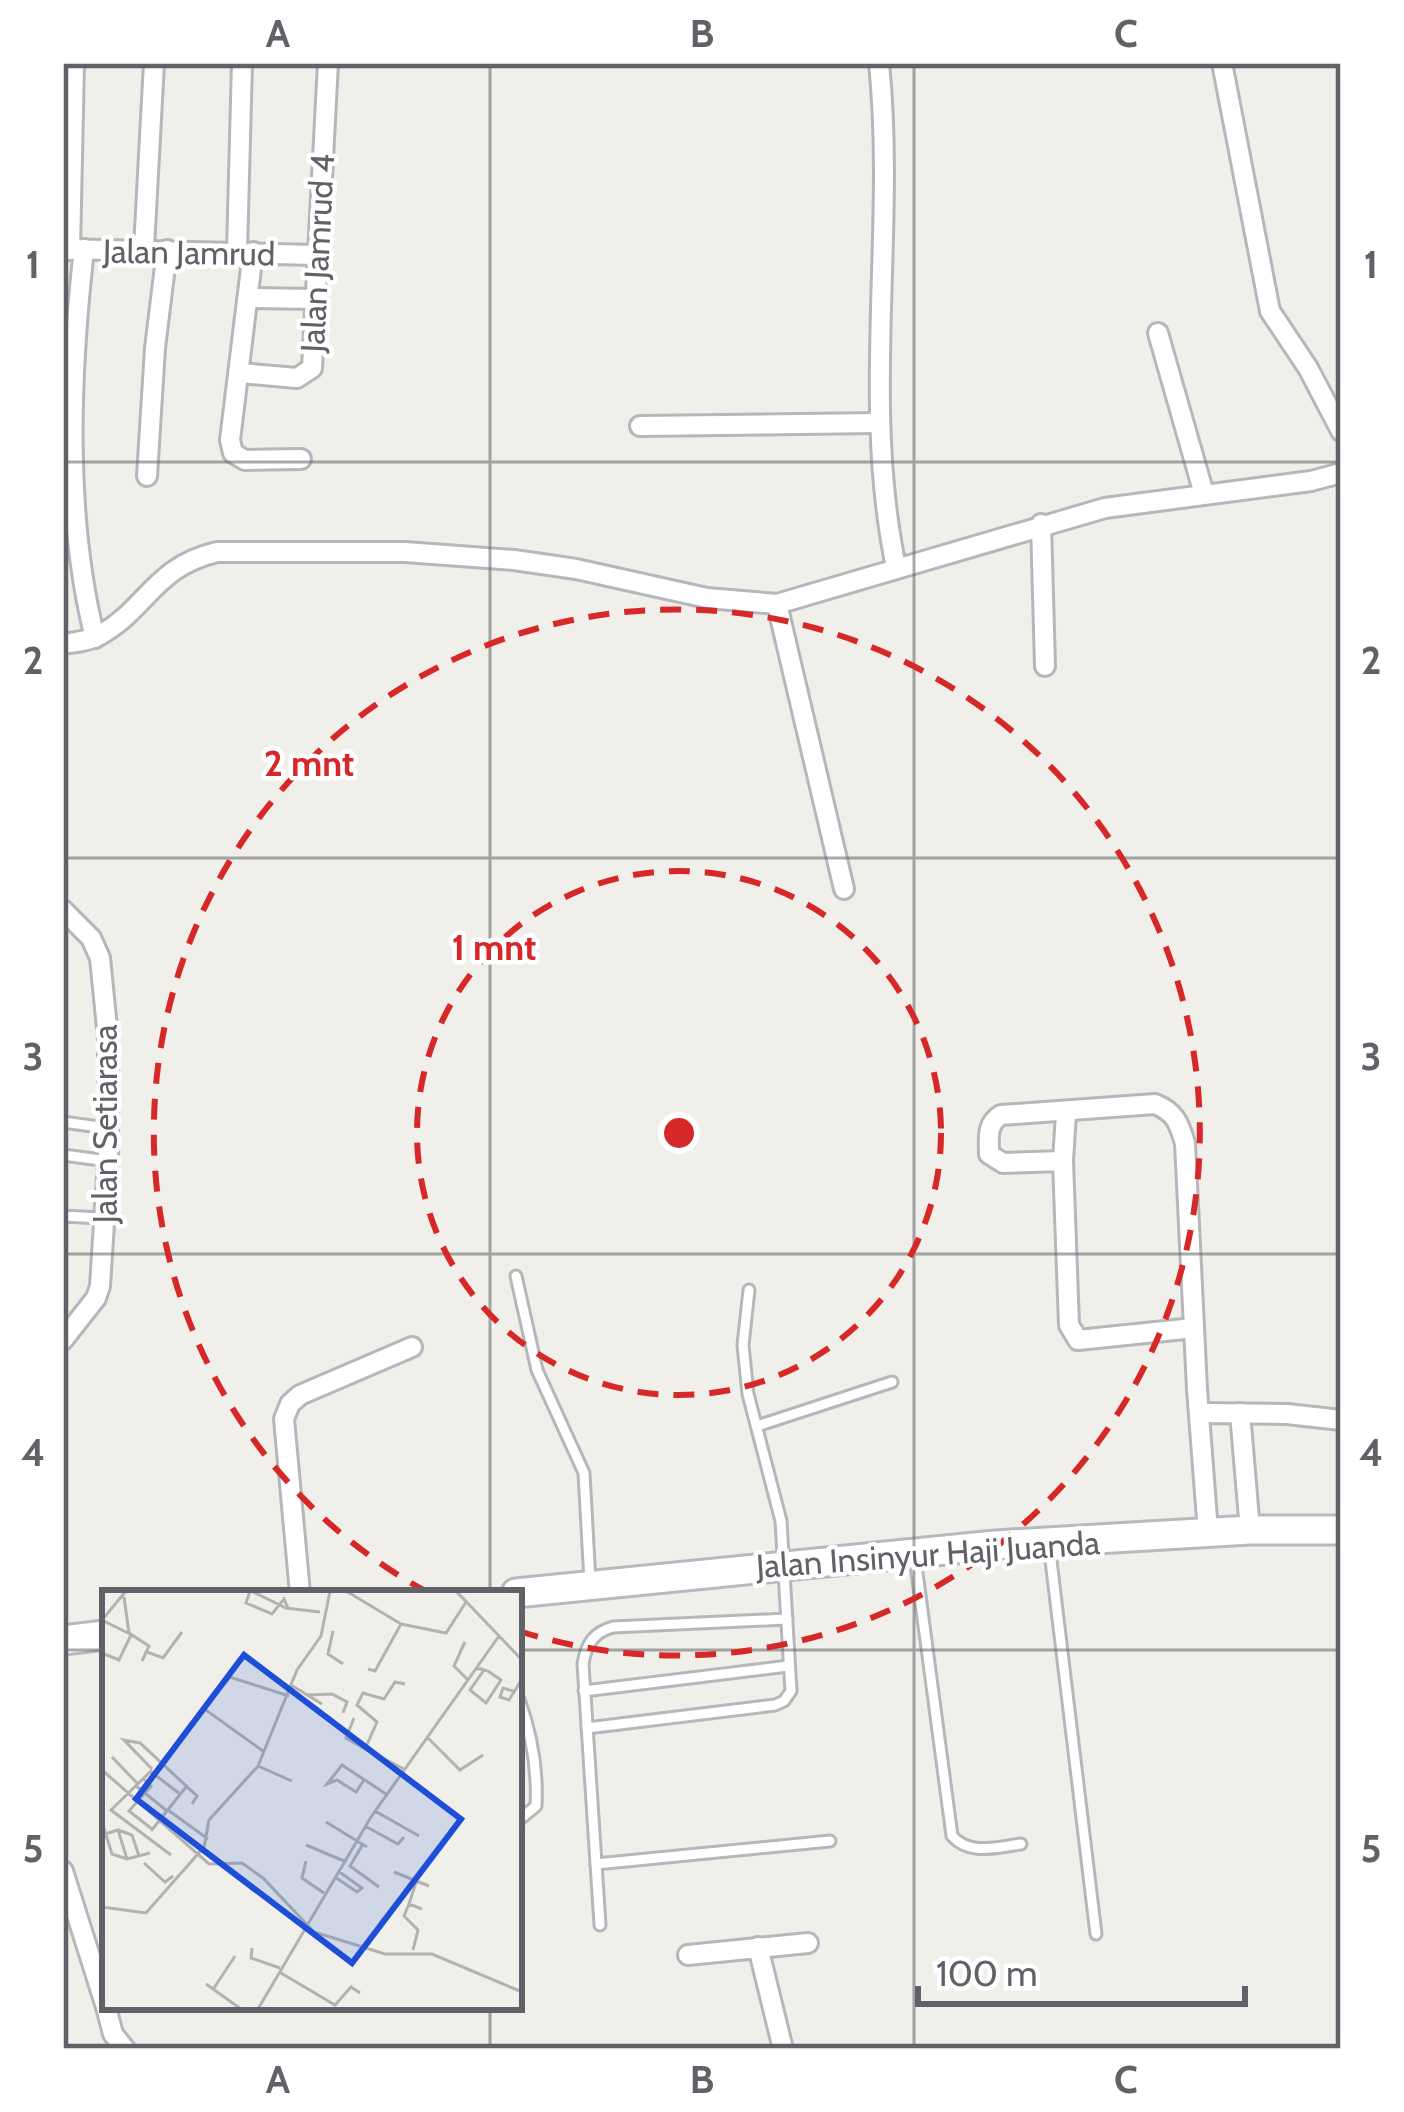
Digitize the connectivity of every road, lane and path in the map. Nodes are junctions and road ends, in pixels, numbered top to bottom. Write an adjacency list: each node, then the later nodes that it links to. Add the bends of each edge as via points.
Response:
1 (74, 63): 8 (street)
2 (154, 63): 7 (street)
3 (242, 63): 10 (street)
4 (328, 63): 11 (street, Jalan Jamrud 4)
5 (878, 63): 16 (street, via 886,139)
6 (1222, 63): 18 (street, via 1270,311)
7 (144, 248): 8 (street, Jalan Jamrud); 9 (street, Jalan Jamrud)
8 (72, 249): 26 (street, via 73,475)
9 (167, 250): 10 (street, Jalan Jamrud); 21 (street)
10 (245, 252): 11 (street, Jalan Jamrud); 12 (street)
11 (315, 255): 13 (street, Jalan Jamrud 4)
12 (250, 298): 13 (street); 15 (street)
13 (314, 299): 15 (street, Jalan Jamrud 4, via 306,375)
14 (1158, 333): 22 (street)
15 (240, 373): 19 (street, via 233,453)
16 (879, 423): 17 (street); 24 (street)
17 (640, 426)
18 (1341, 431)
19 (301, 459)
20 (1341, 473): 22 (street)
21 (147, 476)
22 (1204, 494): 23 (street)
23 (1041, 524): 24 (street); 28 (street)
24 (896, 567): 25 (street)
25 (777, 604): 26 (street, via 514,560 218,551 166,574); 29 (street)
26 (95, 638): 27 (street)
27 (63, 644)
28 (1045, 666)
29 (844, 890)
30 (63, 910): 33 (street, Jalan Setiarasa, via 100,958)
31 (1066, 1113): 36 (street); 36 (street, via 1001,1115 989,1126 994,1160); 41 (street, via 1155,1104 1180,1124)
32 (63, 1122): 33 (lane)
33 (106, 1128): 35 (street, Jalan Setiarasa)
34 (63, 1155): 35 (lane)
35 (108, 1161): 38 (street, Jalan Setiarasa)
36 (1063, 1161): 41 (street, via 1072,1334 1085,1342)
37 (63, 1216): 38 (lane)
38 (107, 1218): 42 (street, Jalan Setiarasa, via 96,1298)
39 (516, 1276): 55 (lane, via 542,1386 584,1473)
40 (749, 1290): 48 (lane, via 742,1345)
41 (1194, 1328): 46 (street)
42 (63, 1340)
43 (412, 1347): 56 (street, via 290,1404 284,1419)
44 (892, 1382): 48 (lane)
45 (1240, 1412): 46 (street); 47 (street); 49 (street)
46 (1201, 1413): 51 (street)
47 (1341, 1420)
48 (757, 1426): 54 (lane)
49 (1250, 1530): 50 (main road, Jalan Insinyur Haji Juanda); 51 (main road, Jalan Insinyur Haji Juanda)
50 (1341, 1530)
51 (1208, 1532): 52 (main road, Jalan Insinyur Haji Juanda)
52 (1049, 1544): 53 (main road, Jalan Insinyur Haji Juanda); 72 (lane)
53 (914, 1552): 54 (main road, Jalan Insinyur Haji Juanda); 67 (lane, via 952,1836 977,1850)
54 (784, 1563): 55 (main road, Jalan Insinyur Haji Juanda); 58 (lane)
55 (590, 1587): 57 (main road, Jalan Insinyur Haji Juanda)
56 (300, 1590)
57 (522, 1593)
58 (787, 1619): 61 (lane); 62 (lane, via 600,1630 584,1654)
59 (102, 1635): 60 (main road)
60 (63, 1640)
61 (788, 1666): 62 (lane); 64 (lane, via 790,1691 775,1705)
62 (584, 1691): 64 (lane)
63 (522, 1708): 65 (lane, via 538,1777 536,1806)
64 (587, 1728): 68 (lane)
65 (522, 1818)
66 (830, 1841): 68 (lane)
67 (1022, 1844)
68 (596, 1864): 71 (lane)
69 (63, 1871): 70 (street)
70 (71, 1917): 73 (street)
71 (600, 1925)
72 (1096, 1934)
73 (96, 1938): 77 (street)
74 (808, 1943): 75 (street)
75 (758, 1946): 76 (street); 80 (street)
76 (688, 1955)
77 (102, 1983)
78 (106, 2010): 79 (street)
79 (125, 2049)
80 (783, 2049)

